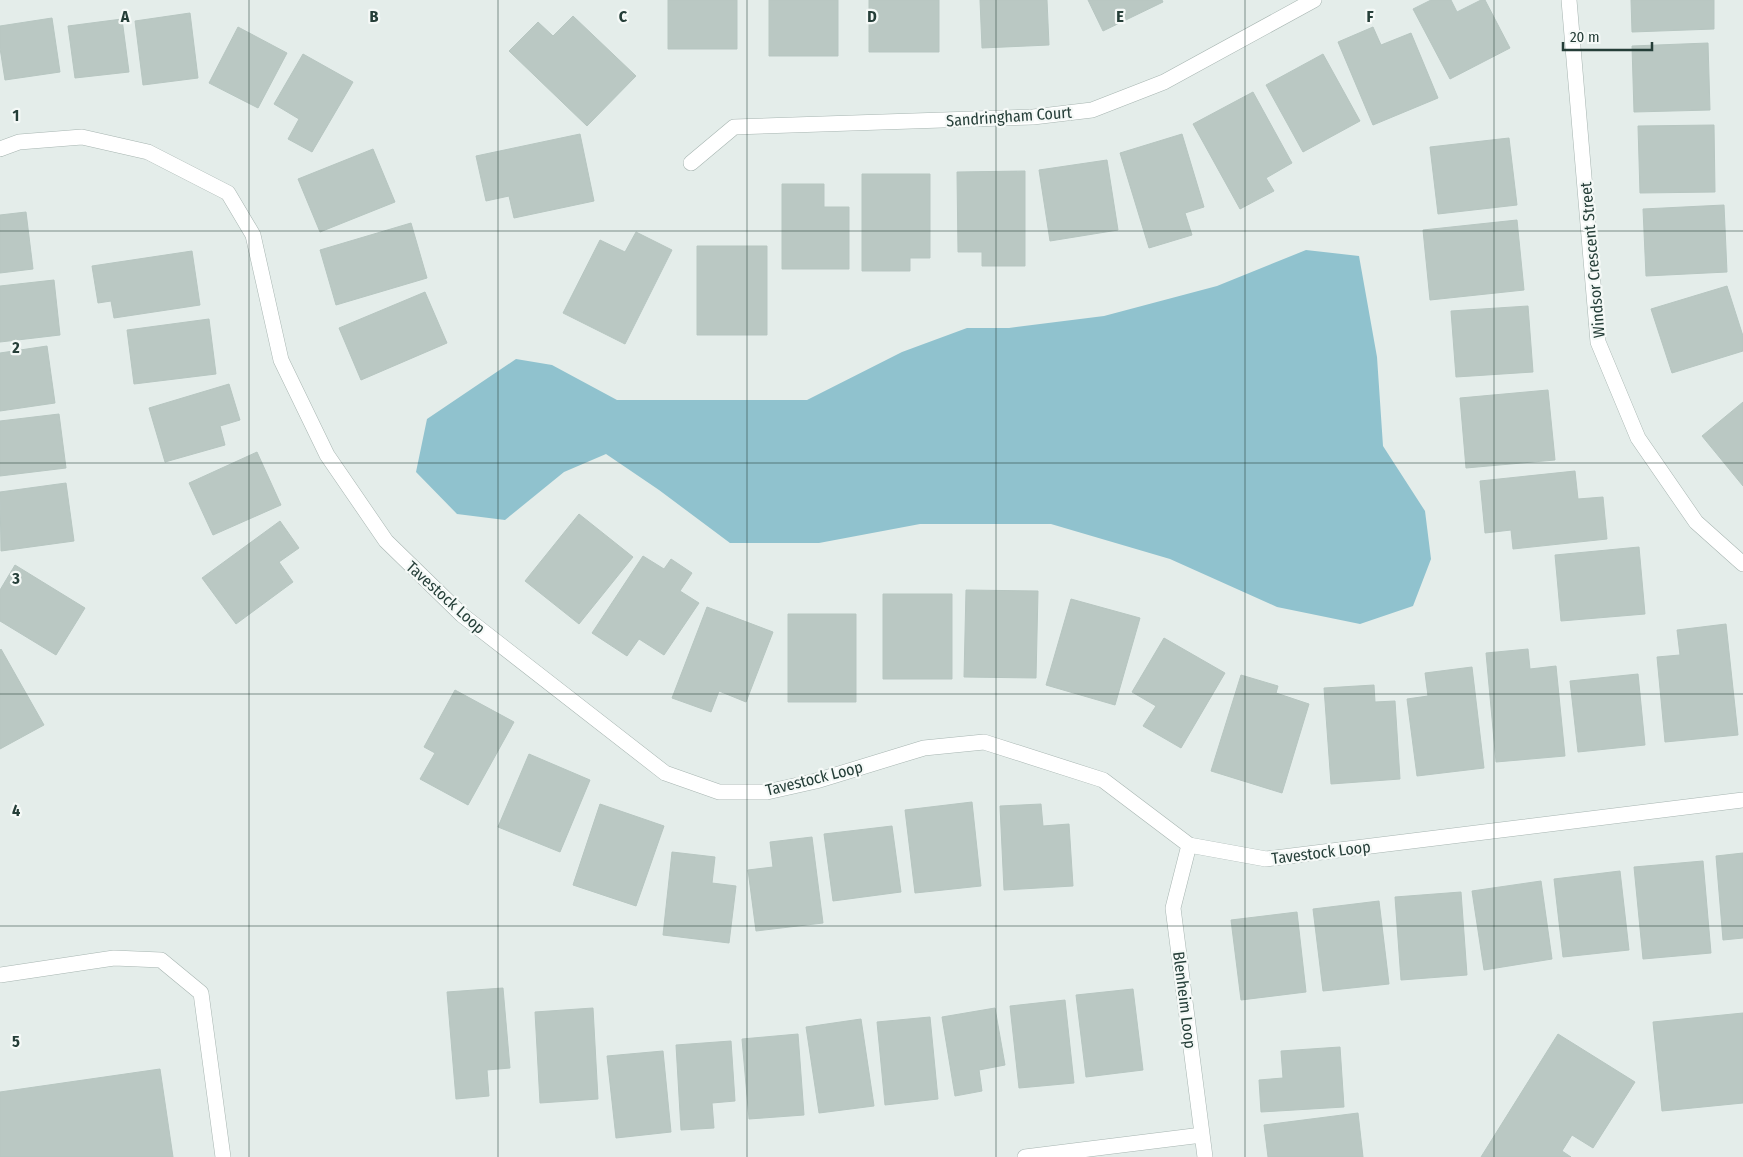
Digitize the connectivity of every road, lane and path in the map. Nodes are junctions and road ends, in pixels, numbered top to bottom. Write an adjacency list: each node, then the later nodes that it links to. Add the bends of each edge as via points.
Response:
1 (1314, 0): 4 (street, Sandringham Court, via 1164,82 1092,110 1033,116 734,127)
2 (1569, 0): 5 (street, Windsor Crescent Street, via 1598,342 1638,438 1696,522)
3 (0, 149): 7 (street, Tavestock Loop, via 20,142 82,137 148,152 228,193 253,235 282,360 327,455 386,541 462,615 664,773 719,792 767,792 816,781 924,748 984,742 1103,780)
4 (690, 163)
5 (1743, 564)
6 (1743, 800): 7 (street, Tavestock Loop, via 1266,859)
7 (1189, 845): 9 (street, Blenheim Loop, via 1173,908)
8 (0, 975): 10 (street, via 114,958 161,960 181,976 201,993)
9 (1202, 1135): 11 (street); 12 (street, Blenheim Loop)
10 (224, 1157)
11 (1025, 1157)
12 (1204, 1157)

